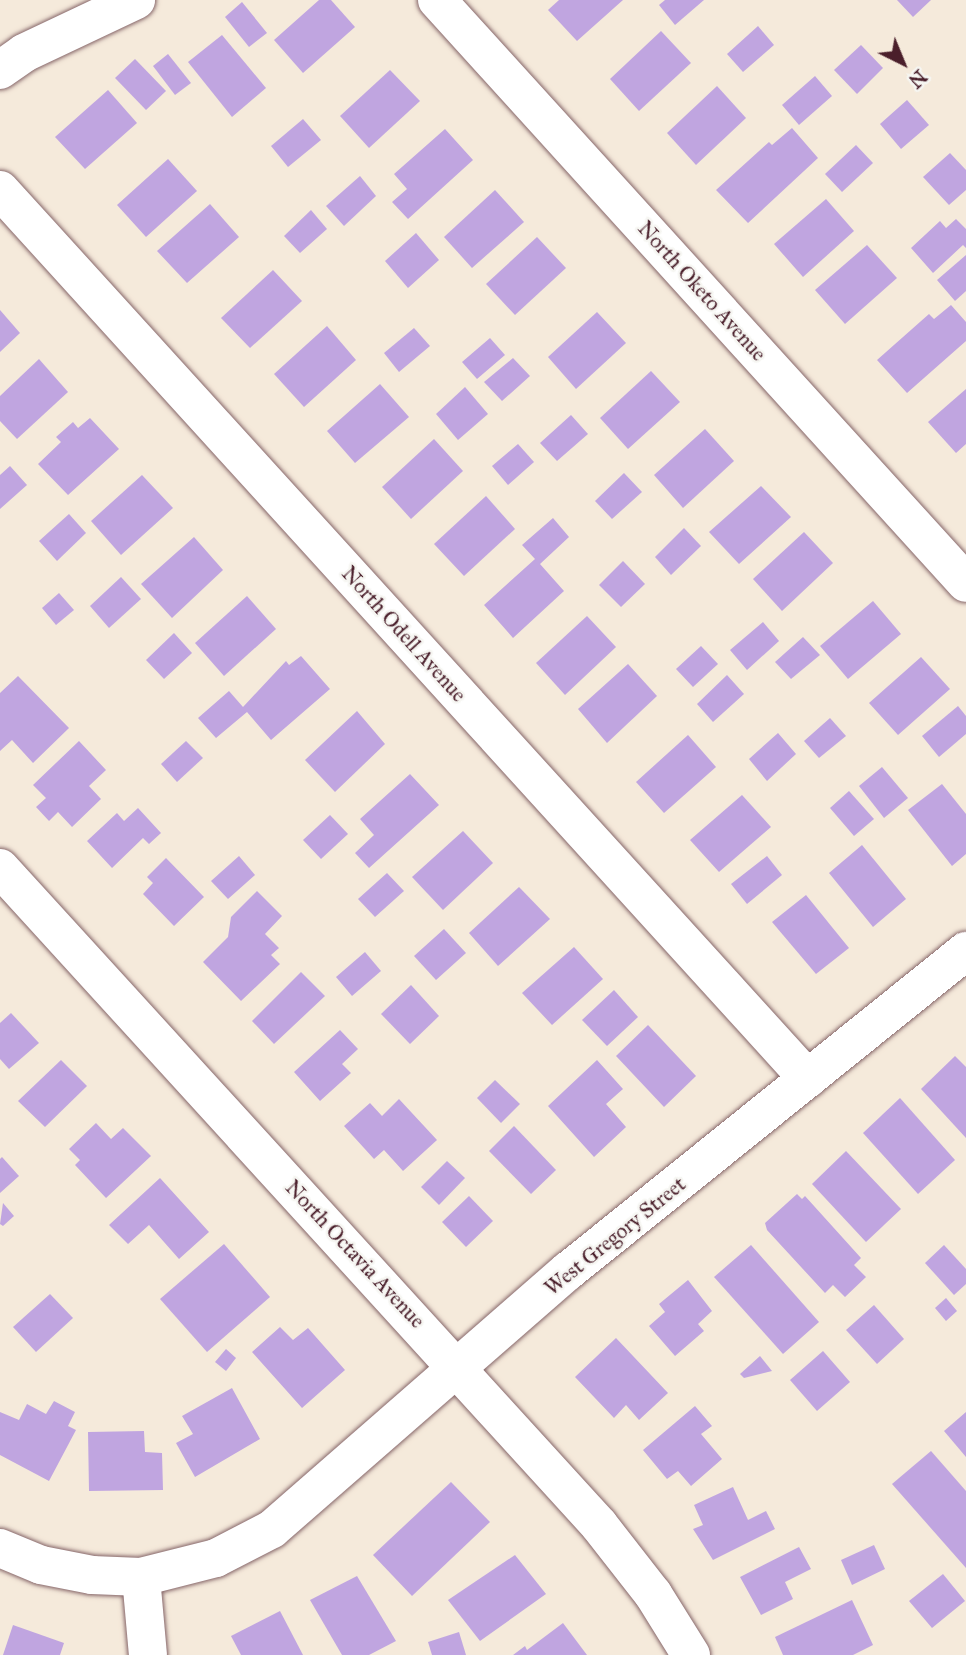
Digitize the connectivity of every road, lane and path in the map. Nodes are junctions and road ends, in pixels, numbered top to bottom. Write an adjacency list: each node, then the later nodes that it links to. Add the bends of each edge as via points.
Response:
1 (136, 0): 3 (street, via 24,53)
2 (437, 0): 5 (street, North Oketo Avenue)
3 (0, 70)
4 (0, 190): 8 (street, North Odell Avenue)
5 (966, 583)
6 (0, 868): 9 (street, North Octavia Avenue)
7 (966, 951): 8 (street, West Gregory Street)
8 (808, 1079): 9 (street, West Gregory Street, via 568,1271)
9 (459, 1367): 11 (street, West Gregory Street, via 272,1529 216,1558); 13 (street, North Octavia Avenue, via 599,1525 653,1594)
10 (0, 1548): 11 (street, West Gregory Street, via 41,1565 92,1575)
11 (141, 1577): 12 (street)
12 (148, 1655)
13 (691, 1655)

